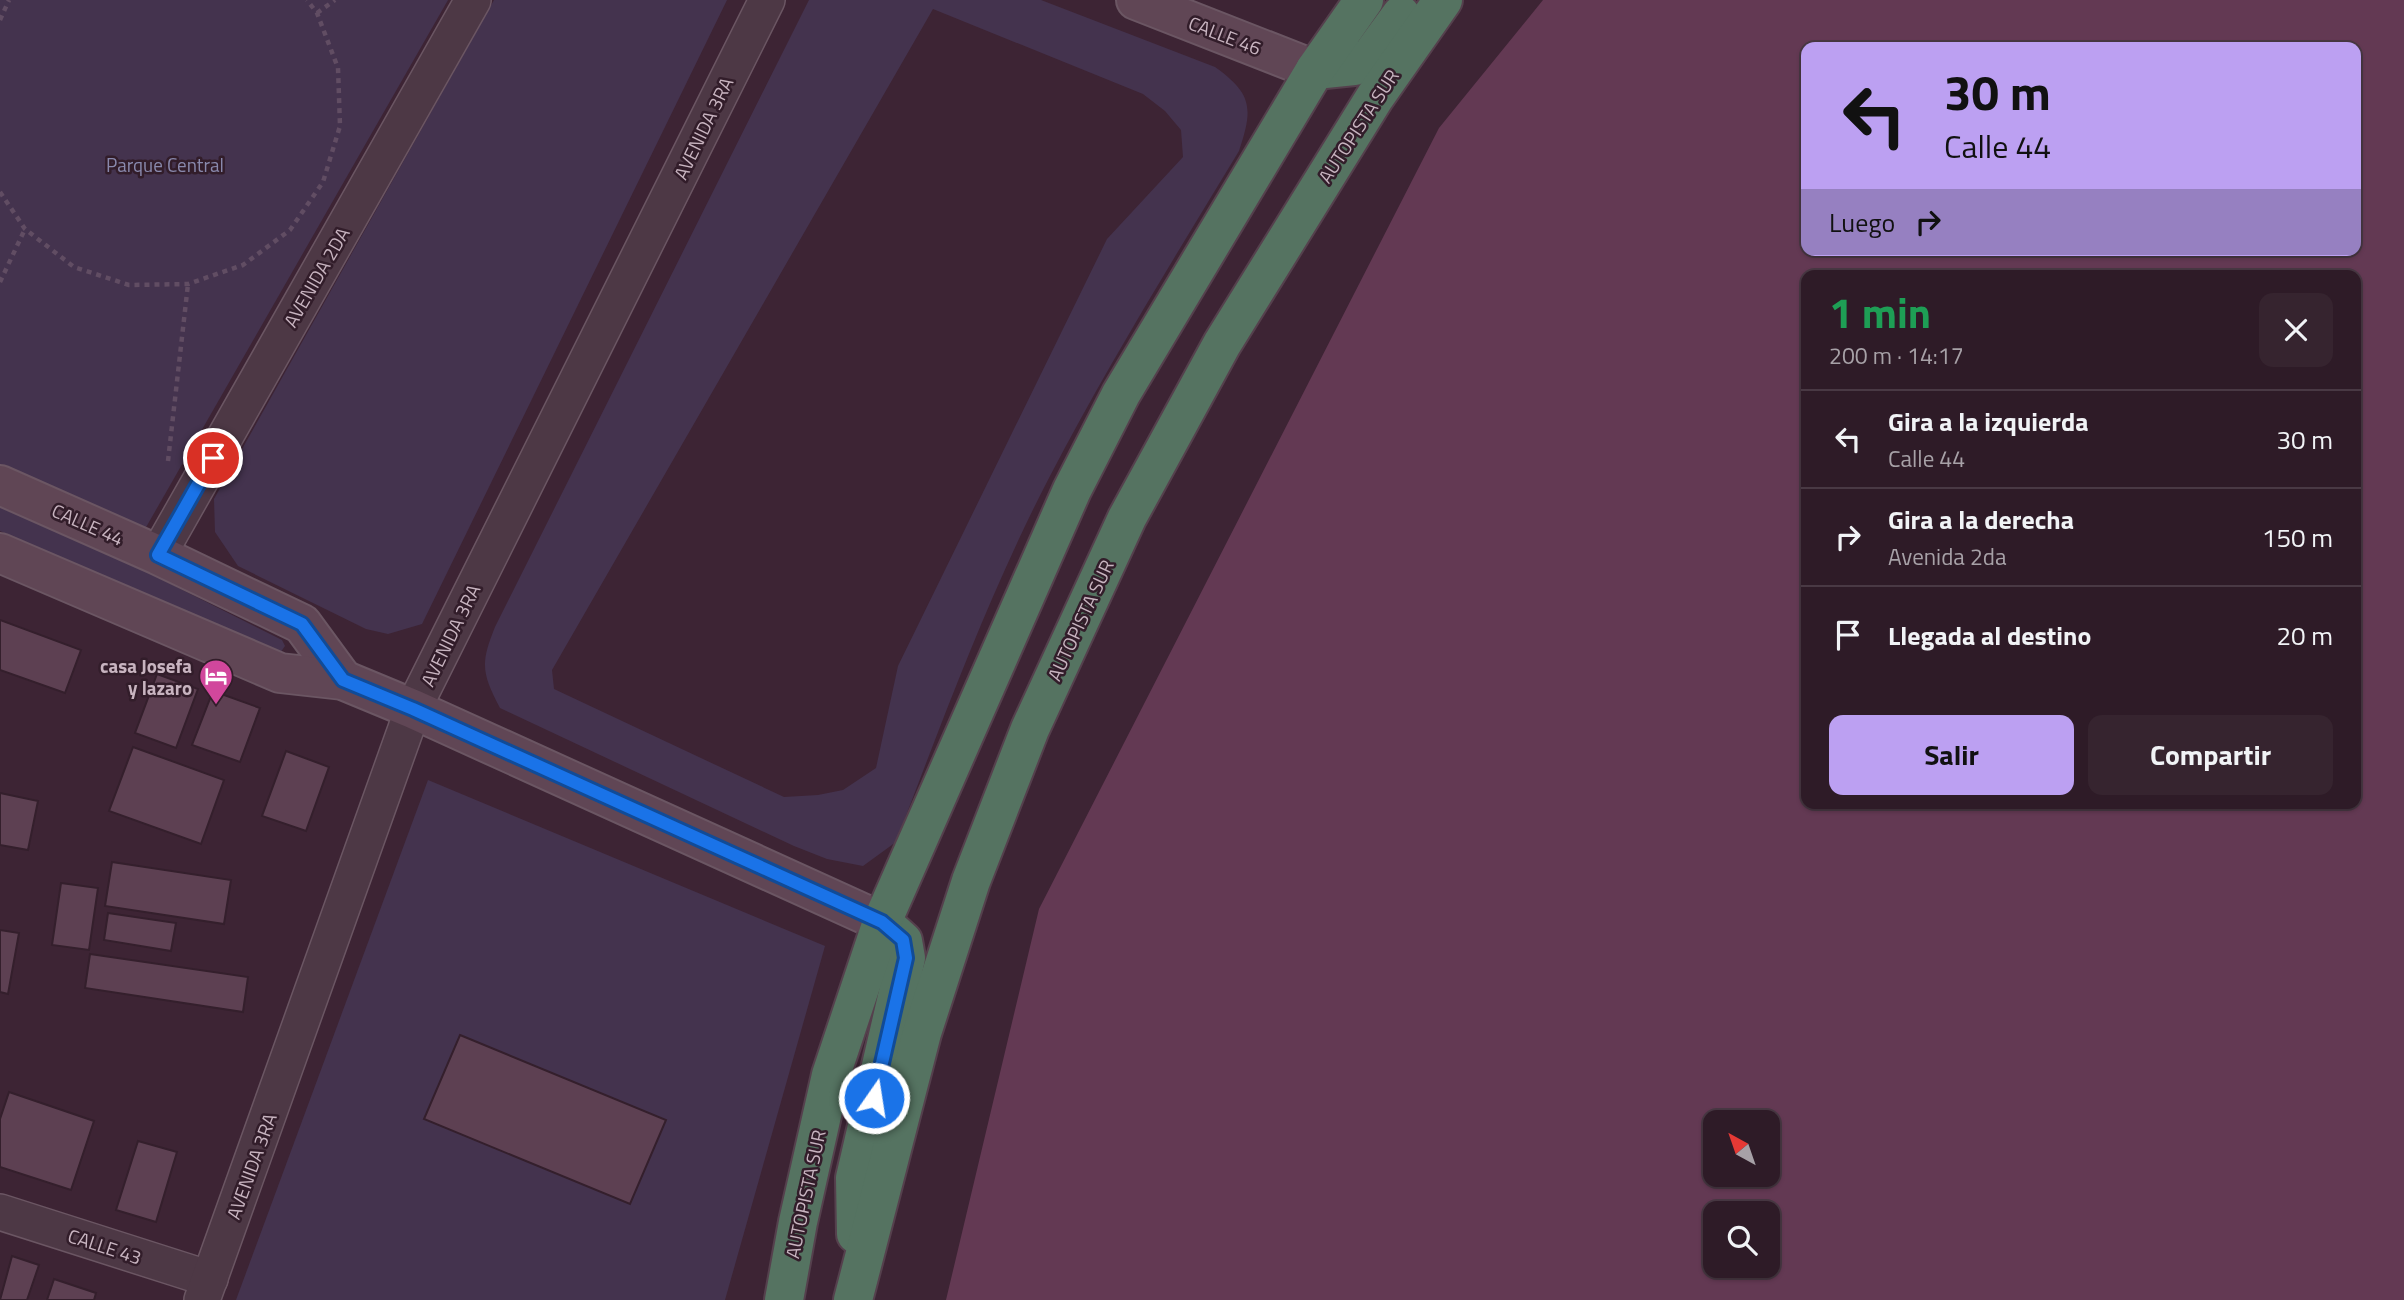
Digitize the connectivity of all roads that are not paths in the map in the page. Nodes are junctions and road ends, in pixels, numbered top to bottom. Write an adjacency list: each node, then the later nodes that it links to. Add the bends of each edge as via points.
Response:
1 (473, 0): 10 (street, AVENIDA 2DA)
2 (767, 0): 12 (street, AVENIDA 3RA)
3 (1136, 0): 7 (street, CALLE 46)
4 (1364, 0): 7 (highway, AUTOPISTA SUR)
5 (1412, 0): 7 (highway, via 1371,55 1354,66)
6 (1443, 0): 16 (highway, AUTOPISTA SUR, via 1374,97 1222,344 1127,518 1030,729 971,881 922,1033)
7 (1315, 71): 13 (highway, AUTOPISTA SUR, via 1121,394 1078,478)
8 (0, 485): 10 (street, CALLE 44)
9 (0, 553): 11 (street, via 280,673)
10 (158, 555): 11 (street, CALLE 44, via 302,624)
11 (343, 680): 12 (street)
12 (413, 709): 13 (street); 15 (street, AVENIDA 3RA)
13 (882, 922): 16 (highway, via 903,940 906,958 856,1178); 17 (highway, AUTOPISTA SUR, via 831,1075)
14 (0, 1212): 15 (street, CALLE 43)
15 (206, 1290)
16 (855, 1291)
17 (784, 1300)

